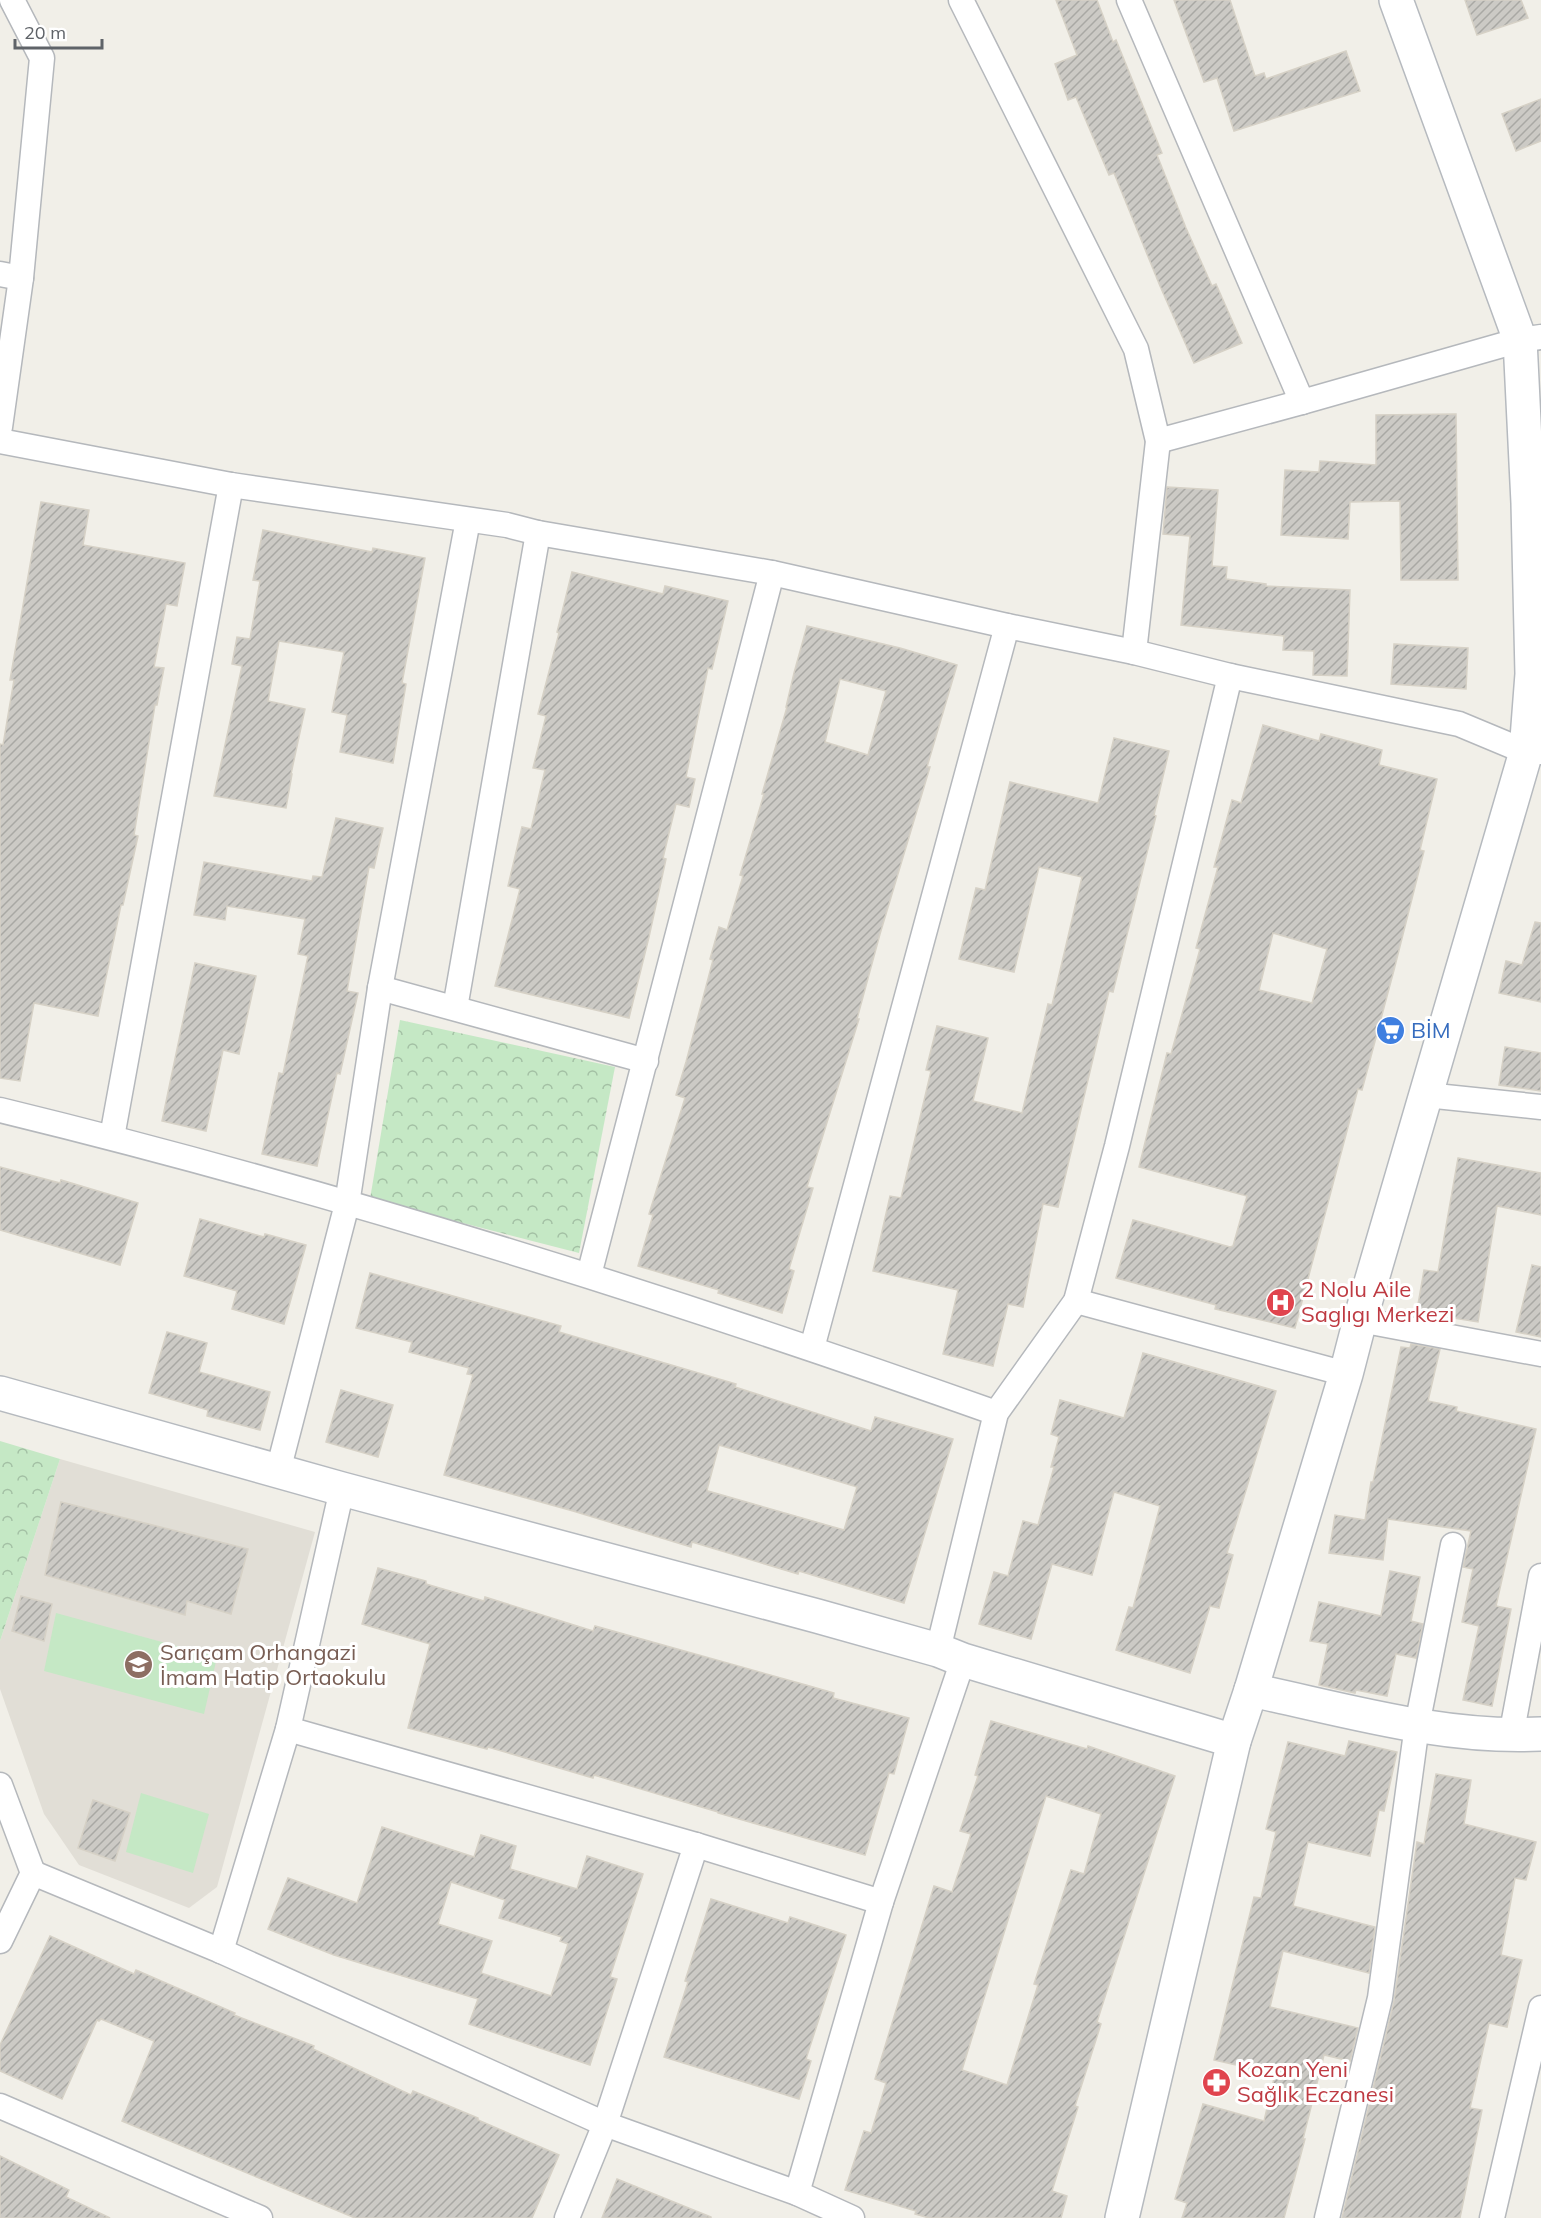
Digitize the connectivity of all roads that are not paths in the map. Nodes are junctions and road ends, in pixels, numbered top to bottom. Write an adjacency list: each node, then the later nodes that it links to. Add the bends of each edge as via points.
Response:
1 (12, 0): 5 (street, via 42,58)
2 (961, 0): 10 (street, via 1136,349)
3 (1129, 0): 7 (street)
4 (1396, 0): 6 (main road)
5 (10, 276): 8 (street)
6 (1530, 338): 7 (street); 18 (main road, via 1528,503)
7 (1302, 402): 10 (street)
8 (0, 427)
9 (0, 441): 11 (street)
10 (1158, 441): 16 (street)
11 (231, 485): 12 (street); 25 (street)
12 (468, 520): 13 (street); 19 (street)
13 (538, 533): 14 (street); 20 (street)
14 (772, 573): 15 (street); 21 (street)
15 (1007, 626): 16 (street); 30 (street)
16 (1134, 652): 17 (street)
17 (1230, 676): 18 (street, via 1459,724); 28 (street)
18 (1534, 752): 22 (main road)
19 (380, 988): 20 (street); 26 (street)
20 (455, 1008): 21 (street)
21 (646, 1061): 27 (street)
22 (1426, 1095): 23 (street); 29 (main road)
23 (1541, 1107)
24 (0, 1110): 25 (street)
25 (112, 1137): 26 (street)
26 (347, 1204): 27 (street); 35 (street)
27 (589, 1275): 30 (street)
28 (1076, 1301): 32 (street); 34 (street)
29 (1360, 1320): 31 (street); 32 (main road)
30 (812, 1348): 34 (street)
31 (1541, 1354)
32 (1346, 1374): 41 (main road)
33 (0, 1393): 35 (main road)
34 (996, 1413): 40 (street)
35 (278, 1471): 36 (main road)
36 (342, 1489): 40 (main road); 43 (street)
37 (1453, 1545): 42 (street)
38 (1541, 1576): 39 (street)
39 (1536, 1638): 44 (street)
40 (950, 1655): 45 (main road); 49 (street)
41 (1251, 1690): 42 (main road); 45 (main road)
42 (1417, 1725): 44 (main road); 60 (street, via 1380,1998)
43 (288, 1729): 47 (street); 51 (street)
44 (1526, 1735)
45 (1234, 1741): 59 (main road)
46 (0, 1785): 48 (street)
47 (696, 1845): 49 (street); 54 (street)
48 (33, 1873): 50 (street); 51 (street)
49 (880, 1902): 55 (street)
50 (0, 1941)
51 (221, 1951): 54 (street)
52 (1541, 2008): 61 (street)
53 (0, 2106): 56 (street)
54 (605, 2124): 55 (street); 57 (street)
55 (797, 2193): 58 (street)
56 (260, 2218)
57 (567, 2218)
58 (852, 2218)
59 (1122, 2218)
60 (1328, 2218)
61 (1492, 2218)

